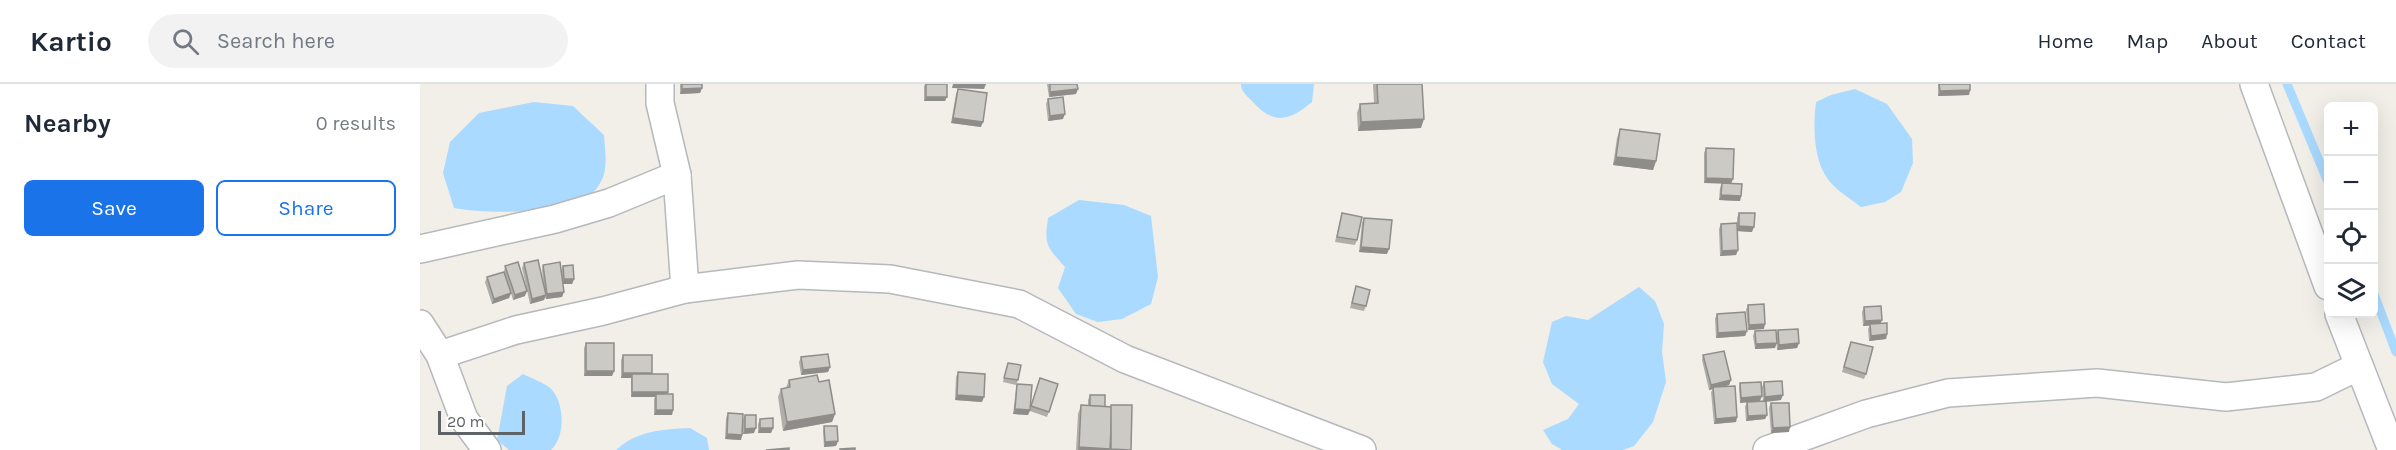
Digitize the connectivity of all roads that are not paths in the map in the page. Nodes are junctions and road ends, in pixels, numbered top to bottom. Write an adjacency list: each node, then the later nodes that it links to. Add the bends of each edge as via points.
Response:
1 (660, 84): 3 (street, via 660,103)
2 (2254, 84): 5 (street)
3 (677, 176): 4 (street, via 555,219); 6 (street)
4 (420, 249)
5 (2324, 275)
6 (685, 289): 9 (street, via 516,330); 12 (street, via 798,275 890,279 1019,304 1125,359)
7 (2341, 318): 10 (street)
8 (420, 324): 9 (street)
9 (440, 355): 11 (street, via 464,419)
10 (2359, 366): 13 (street, via 2316,387 2226,397 2097,383 1948,393 1866,414); 14 (street)
11 (487, 450)
12 (1362, 450)
13 (1767, 450)
14 (2392, 450)

